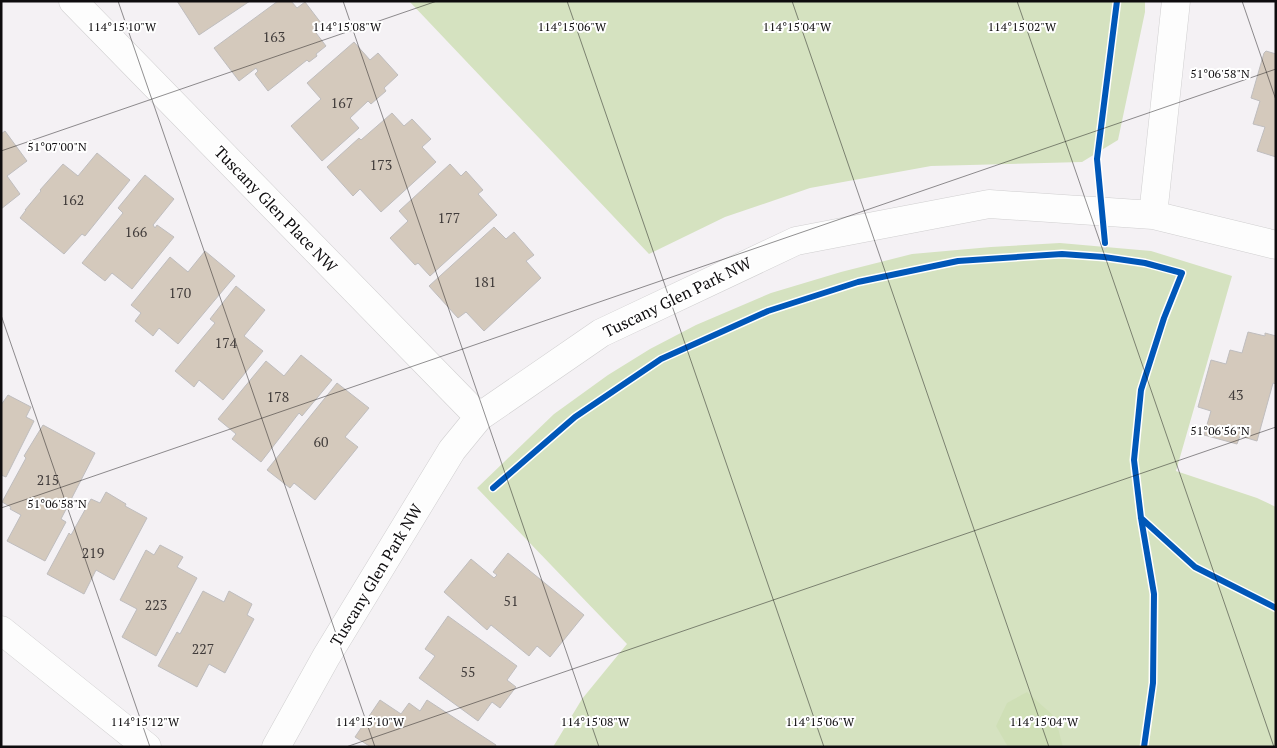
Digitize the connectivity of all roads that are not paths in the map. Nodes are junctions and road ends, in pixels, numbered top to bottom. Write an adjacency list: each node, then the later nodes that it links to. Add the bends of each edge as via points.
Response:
1 (73, 1): 5 (street, Tuscany Glen Place NW)
2 (1176, 1): 3 (street)
3 (1153, 215): 4 (street, Tuscany Glen Park NW); 5 (street, Tuscany Glen Park NW, via 989,204 796,240 601,333)
4 (1276, 245)
5 (480, 417): 8 (street, Tuscany Glen Park NW, via 452,450 326,657)
6 (1, 630): 7 (street)
7 (147, 747)
8 (276, 747)

